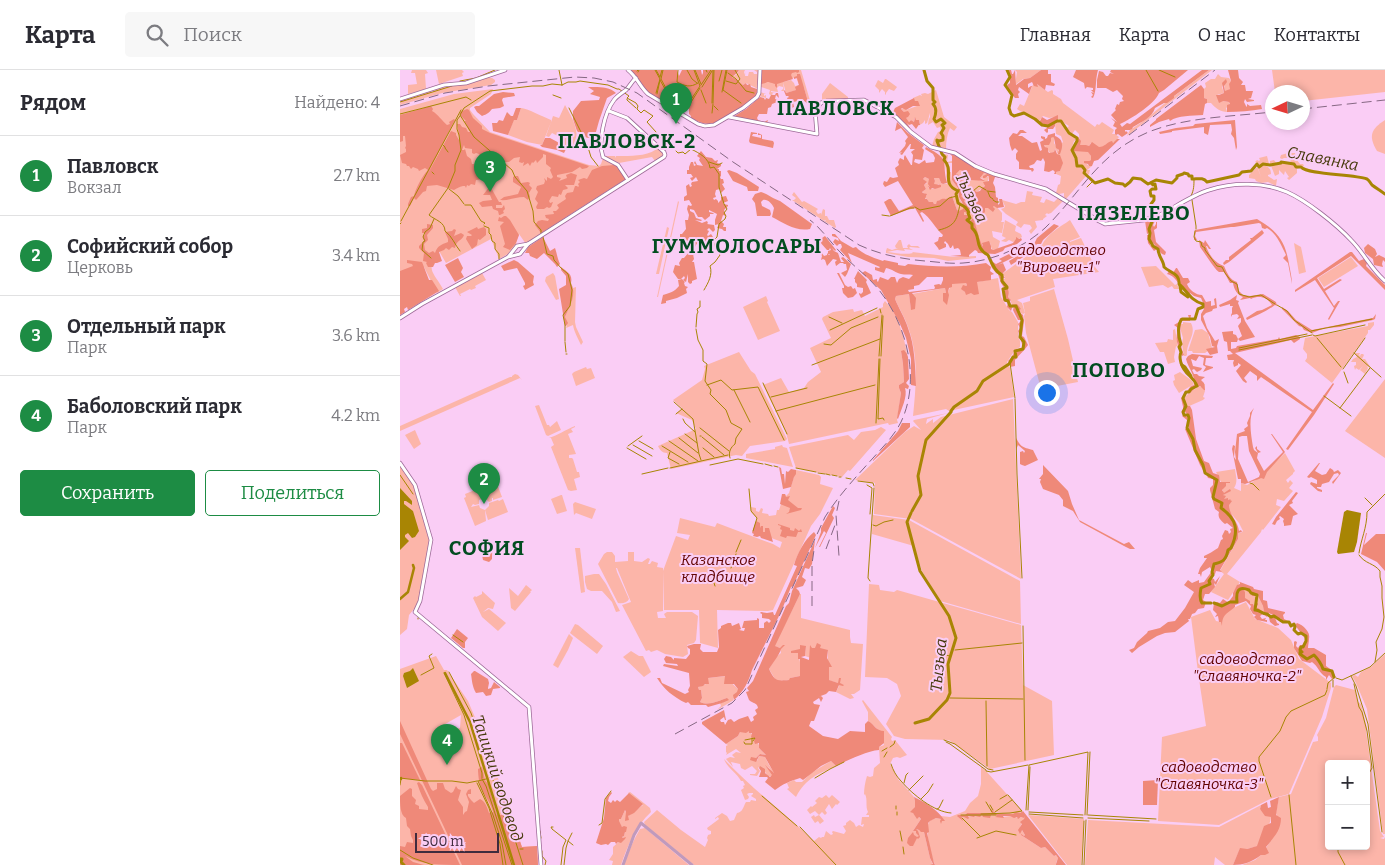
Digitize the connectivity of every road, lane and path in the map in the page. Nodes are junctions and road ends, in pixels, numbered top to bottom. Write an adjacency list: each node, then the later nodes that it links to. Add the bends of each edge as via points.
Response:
1 (505, 70): 5 (main road)
2 (628, 70): 4 (main road)
3 (760, 70): 7 (main road, via 758,96)
4 (636, 80): 6 (main road, via 614,100); 7 (main road, via 646,92 702,125 713,126)
5 (400, 99)
6 (610, 110): 8 (main road, via 602,140 602,155 619,166); 8 (main road, via 626,118 665,155)
7 (729, 117): 11 (main road, via 817,134 816,108 821,103 864,100 896,117 928,146 956,153 988,172 1046,189 1103,224 1149,219 1210,189 1250,184 1281,190 1306,204 1345,234)
8 (628, 180): 9 (main road)
9 (524, 247): 10 (main road, via 520,254); 10 (main road, via 517,246)
10 (512, 254): 12 (main road)
11 (1385, 281)
12 (400, 318)
13 (400, 463): 14 (main road, via 415,485 431,540 415,612 529,707)
14 (541, 865)

